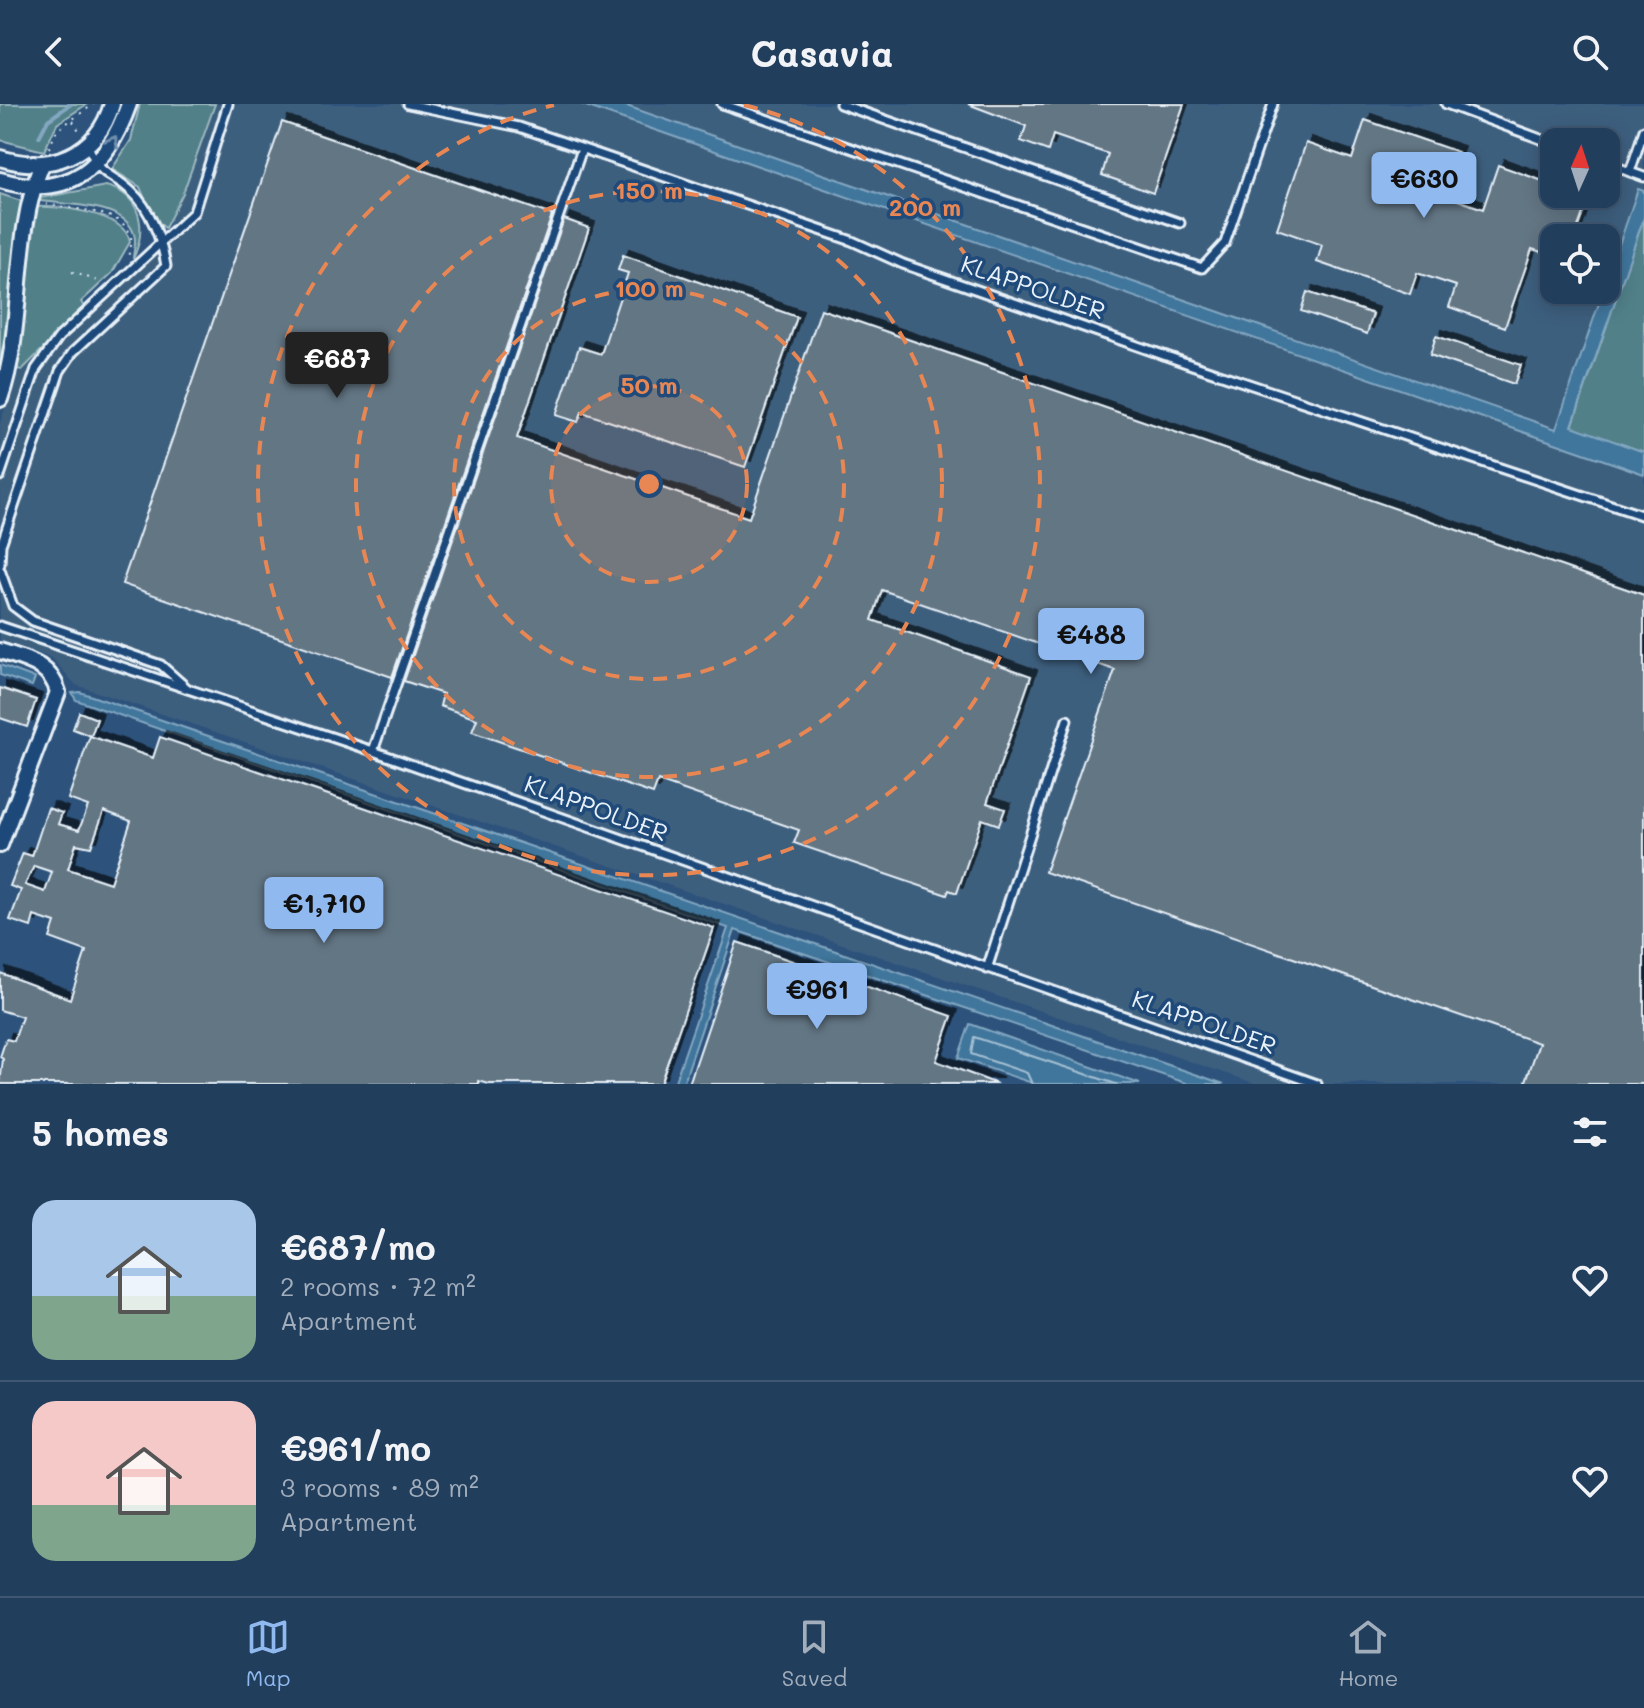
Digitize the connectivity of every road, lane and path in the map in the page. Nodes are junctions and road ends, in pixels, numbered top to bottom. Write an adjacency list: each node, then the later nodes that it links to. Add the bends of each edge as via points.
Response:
1 (94, 104): 17 (path, via 57,130)
2 (112, 104): 14 (street, via 104,128)
3 (129, 104): 18 (street, one-way to 3, via 118,136)
4 (228, 104): 11 (lane)
5 (237, 104): 11 (lane)
6 (408, 104): 15 (lane, KLAPPOLDER, via 519,127)
7 (722, 104): 10 (lane, via 1202,268 1225,243)
8 (840, 104): 25 (lane)
9 (1446, 104): 13 (lane)
10 (1274, 105)
11 (222, 115): 26 (lane, via 194,212)
12 (1644, 130): 20 (lane)
13 (1540, 139)
14 (88, 146): 17 (street); 18 (lane)
15 (582, 149): 34 (lane, KLAPPOLDER, via 1178,360); 41 (lane)
16 (0, 158): 17 (street)
17 (42, 164): 23 (street)
18 (96, 165): 23 (street, via 81,176); 26 (lane, via 130,189)
19 (1620, 168): 20 (lane)
20 (1630, 172): 21 (lane)
21 (1644, 177)
22 (0, 180): 23 (street)
23 (33, 185): 24 (street)
24 (29, 201): 27 (path, via 116,217 132,239); 32 (street, via 11,367)
25 (1180, 223)
26 (162, 243): 31 (lane); 35 (lane, via 166,266 73,352 60,371 1,545)
27 (124, 263)
28 (72, 272): 30 (path)
29 (108, 279): 30 (path)
30 (105, 283): 31 (path, via 86,301)
31 (91, 308): 33 (lane, via 59,337 36,369)
32 (0, 399)
33 (0, 476)
34 (1644, 516)
35 (0, 564)
36 (0, 570): 39 (lane, KLAPPOLDER, via 13,606 33,621 161,665)
37 (0, 626): 39 (lane, KLAPPOLDER)
38 (0, 651): 42 (street, via 39,664 53,676 58,692)
39 (190, 691): 41 (lane, KLAPPOLDER)
40 (1067, 720): 43 (lane)
41 (373, 751): 43 (lane, KLAPPOLDER)
42 (0, 845)
43 (987, 969): 44 (lane, KLAPPOLDER)
44 (1317, 1084)

